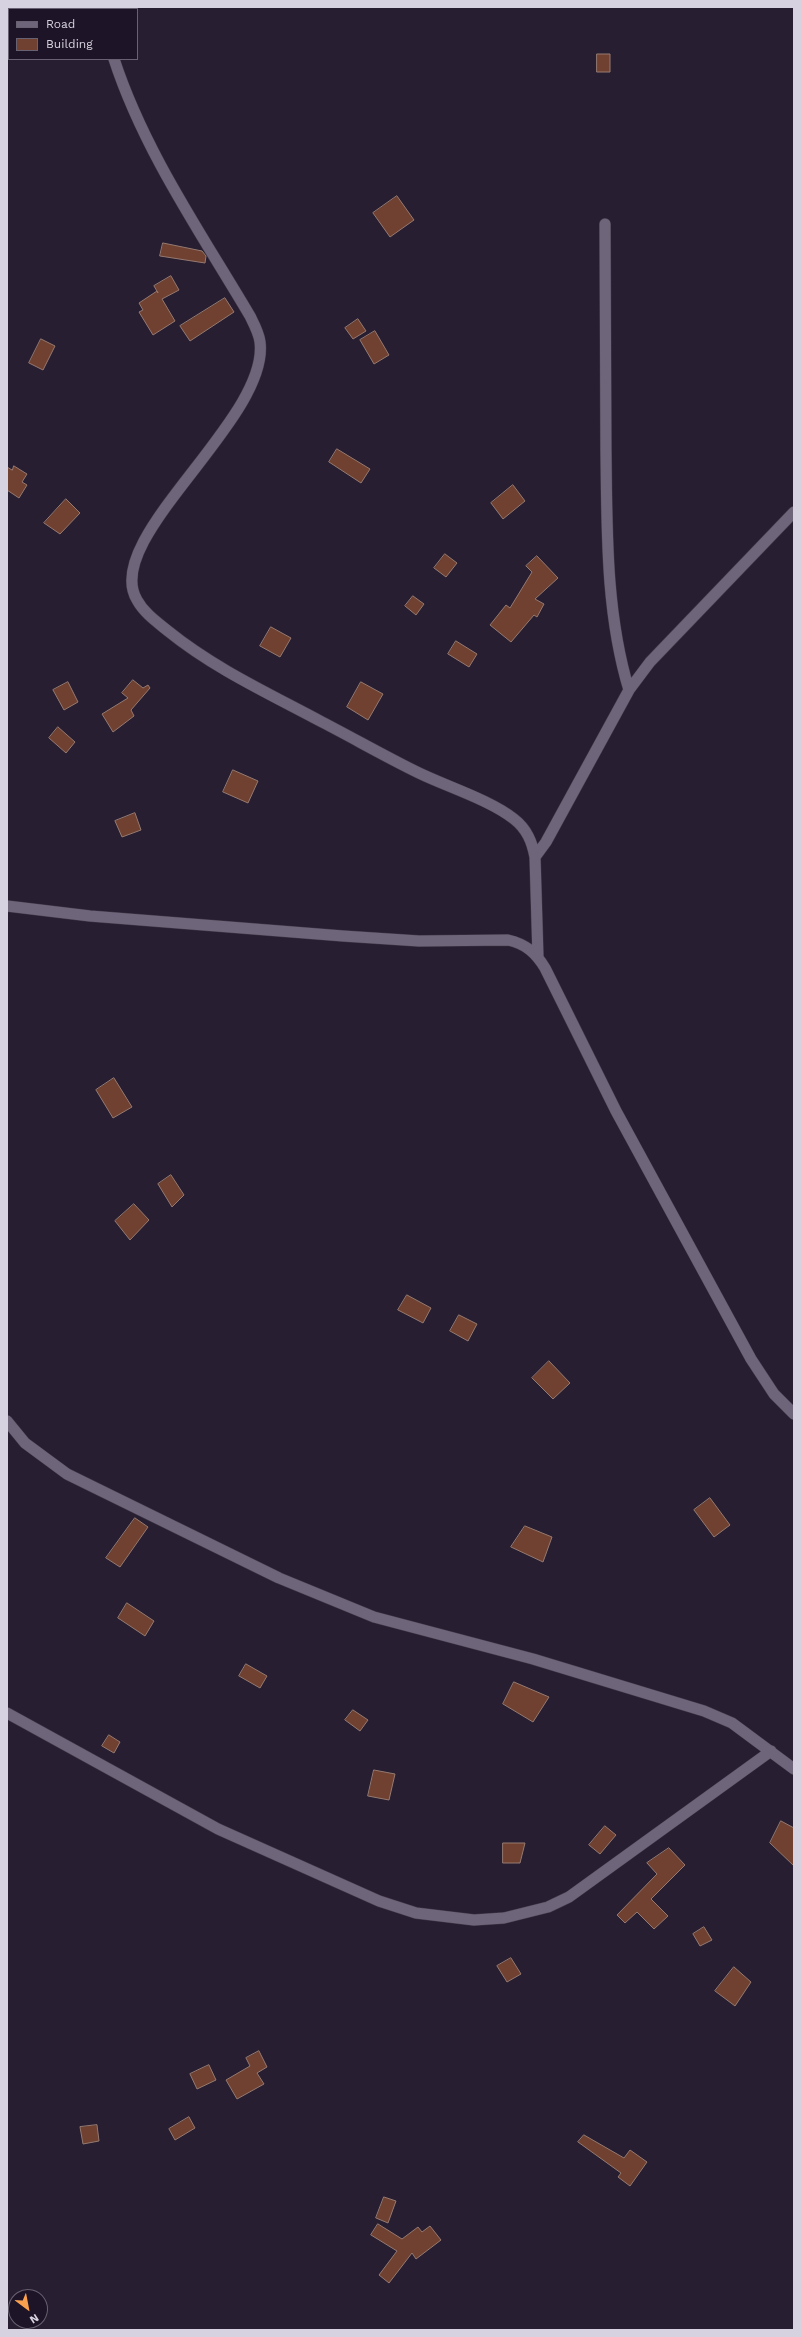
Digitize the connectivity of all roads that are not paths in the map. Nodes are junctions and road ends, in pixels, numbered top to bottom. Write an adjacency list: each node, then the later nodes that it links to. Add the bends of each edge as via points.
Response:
1 (114, 60): 5 (street, via 149,143 250,316 260,341 257,371 246,397 165,509 141,547 131,573 135,599 154,620 210,662 419,773 514,818 532,843)
2 (605, 224): 4 (street, via 607,516 613,620 621,664)
3 (794, 512): 4 (street, via 655,657)
4 (629, 690): 5 (street, via 546,842)
5 (535, 857): 7 (street)
6 (7, 906): 7 (street, via 98,917 343,936 420,941 508,940 519,943)
7 (538, 957): 8 (street, via 616,1111 719,1303 774,1394)
8 (794, 1414)
9 (7, 1421): 11 (street, via 24,1443 67,1474 279,1578 374,1617 533,1659 704,1711 732,1723)
10 (7, 1713): 11 (street, via 218,1829 379,1901 416,1913 474,1920 504,1918 548,1907 570,1897)
11 (771, 1751): 12 (street)
12 (794, 1769)

